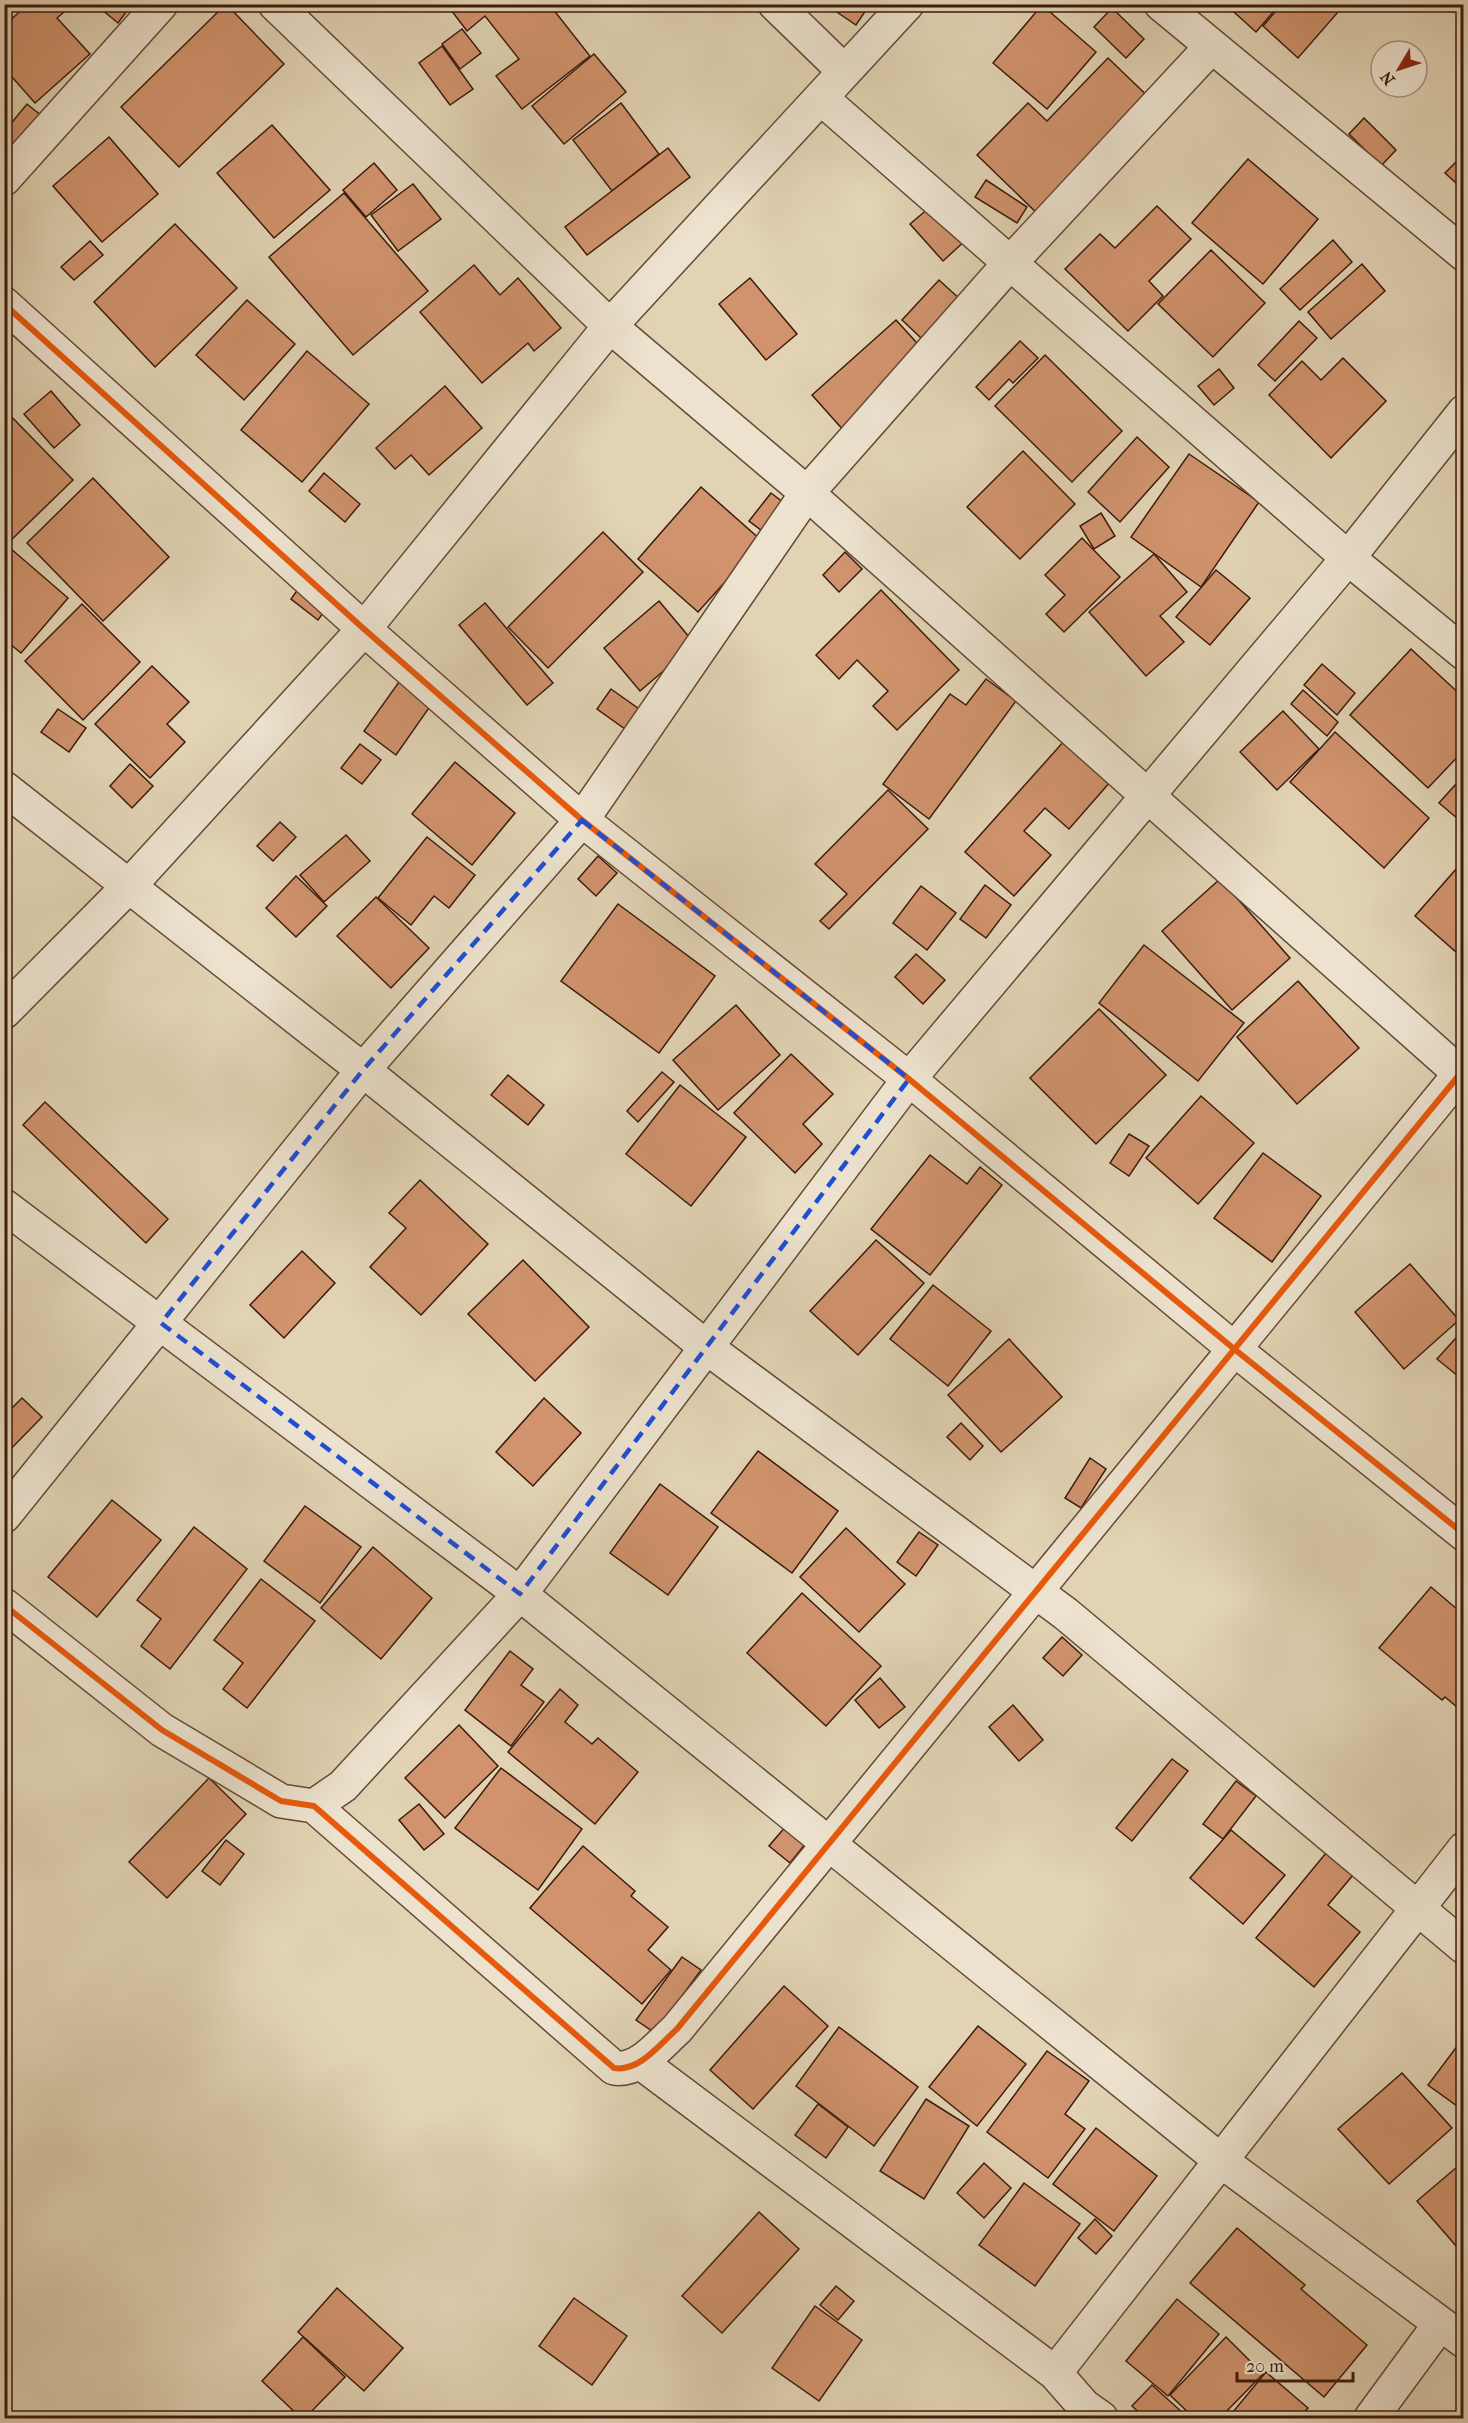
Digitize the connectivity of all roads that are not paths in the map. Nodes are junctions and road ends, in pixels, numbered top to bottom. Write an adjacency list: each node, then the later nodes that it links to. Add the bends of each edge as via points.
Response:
1 (161, 4): 9 (street)
2 (276, 4): 13 (street)
3 (775, 4): 7 (street)
4 (907, 4): 7 (street)
5 (1161, 4): 6 (street)
6 (1211, 47): 10 (street); 11 (street)
7 (844, 71): 8 (street)
8 (822, 98): 11 (street); 13 (street)
9 (4, 179)
10 (1464, 254)
11 (1010, 262): 15 (street); 16 (street)
12 (4, 304): 17 (street)
13 (610, 326): 15 (street); 17 (street)
14 (1464, 412): 16 (street)
15 (807, 493): 20 (street); 21 (street)
16 (1348, 558): 18 (street); 20 (street)
17 (364, 629): 21 (street); 22 (street)
18 (1464, 653)
19 (4, 788): 22 (street)
20 (1147, 794): 25 (street); 26 (street)
21 (582, 820): 24 (street); 26 (street)
22 (129, 886): 23 (street); 24 (street)
23 (4, 1012)
24 (363, 1070): 28 (street); 29 (street)
25 (1462, 1073): 30 (street)
26 (909, 1079): 29 (street); 30 (street)
27 (4, 1206): 28 (street)
28 (161, 1323): 31 (street); 33 (street)
29 (706, 1347): 33 (street); 34 (street)
30 (1233, 1348): 32 (street); 34 (street)
31 (4, 1516)
32 (1464, 1534)
33 (520, 1594): 36 (street, via 343,1786); 37 (street)
34 (1035, 1594): 37 (street); 39 (street, via 1066,1614)
35 (4, 1605): 36 (street, via 162,1730 281,1801)
36 (314, 1806): 41 (street, via 614,2068 626,2070)
37 (828, 1845): 41 (street, via 677,2029); 42 (street)
38 (1464, 1849): 39 (street)
39 (1417, 1908): 40 (street); 42 (street)
40 (1464, 1947)
41 (640, 2062): 44 (street)
42 (1220, 2160): 43 (street); 44 (street)
43 (1452, 2333): 46 (street)
44 (1055, 2373): 45 (street, via 1084,2406)
45 (1101, 2418)
46 (1371, 2418)

